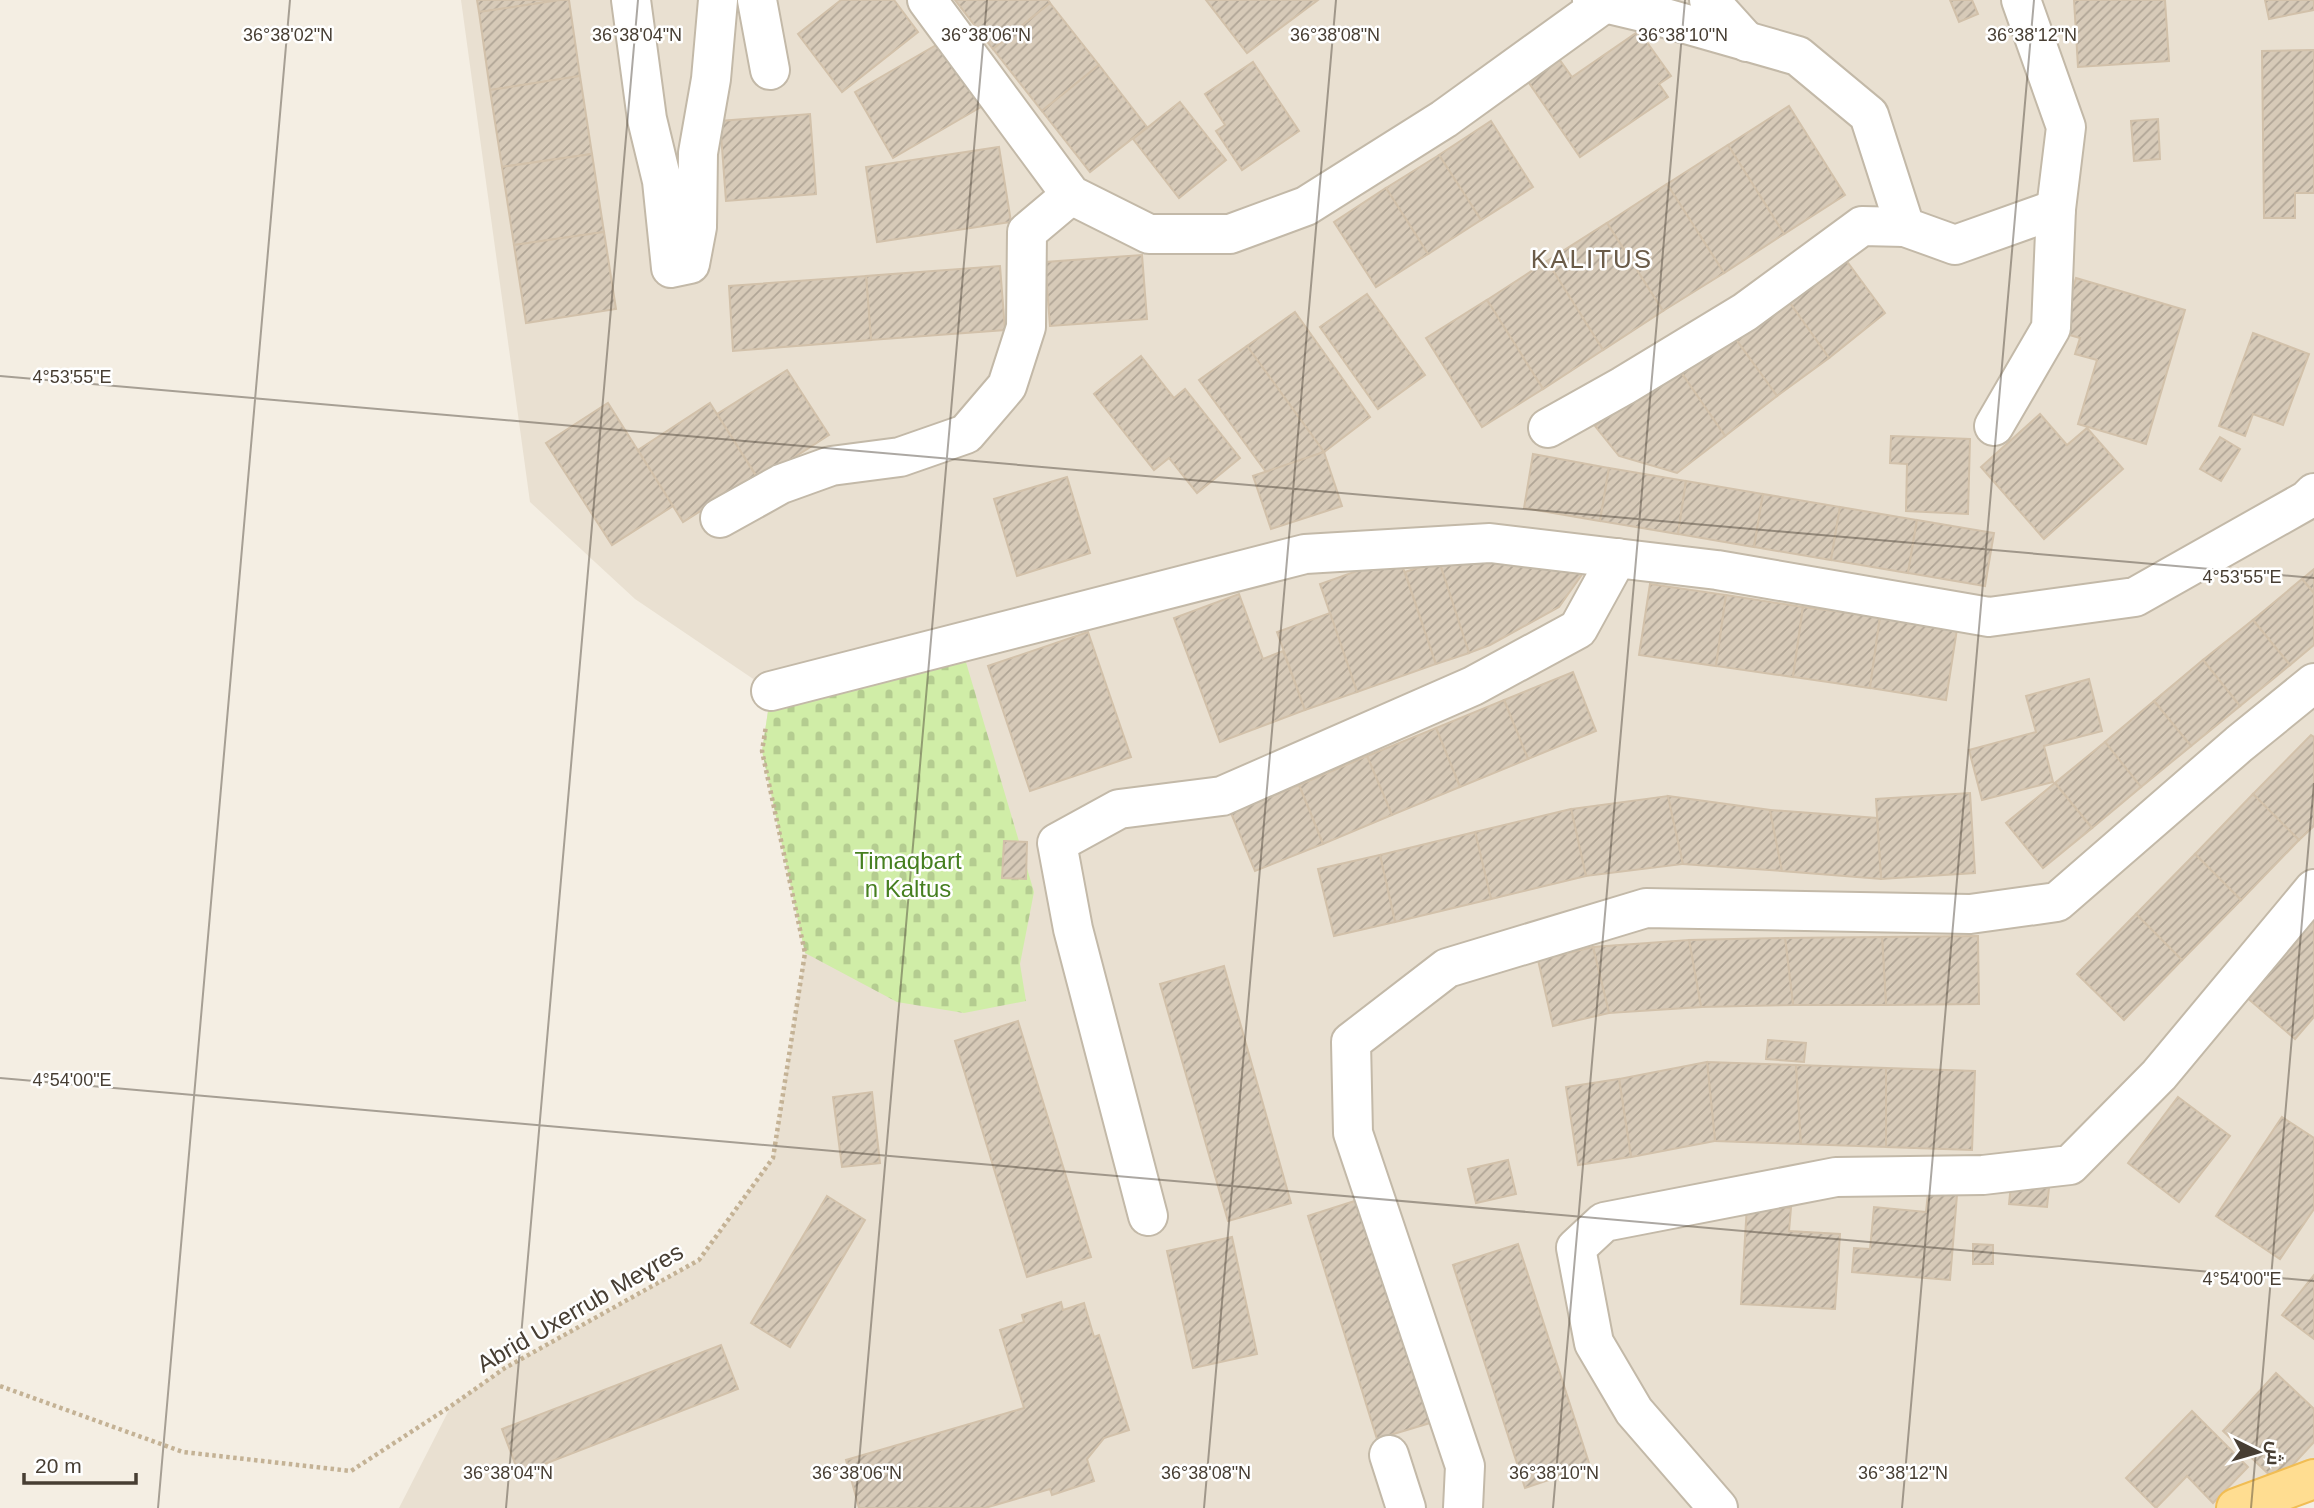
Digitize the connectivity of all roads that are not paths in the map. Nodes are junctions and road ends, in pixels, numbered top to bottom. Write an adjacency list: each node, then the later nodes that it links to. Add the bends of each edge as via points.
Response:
1 (631, 0): 2 (street, via 646,119 662,181 671,268 690,264 697,226 698,153)
2 (718, 0)
3 (757, 0): 9 (street)
4 (927, 0): 10 (street)
5 (1709, 0): 8 (street)
6 (2021, 0): 11 (street, via 2066,127)
7 (1599, 1): 8 (street); 10 (street, via 1444,119 1306,206 1256,225 1230,234 1149,234)
8 (1747, 41): 12 (street, via 1798,56 1869,116)
9 (770, 70)
10 (1070, 195): 16 (street, via 1027,232 1026,327 1007,386 966,434 900,457 831,466 781,484)
11 (2056, 209): 12 (street, via 1955,246); 13 (street, via 2051,328)
12 (1905, 227): 14 (street, via 1861,226 1745,312)
13 (1994, 425)
14 (1548, 428)
15 (2314, 493): 17 (street, via 2135,597 1989,617 1717,570)
16 (720, 518)
17 (1617, 558): 19 (street, via 1490,543 1305,554); 21 (street, via 1578,629 1473,686 1222,796 1119,809 1056,844 1073,929)
18 (2314, 683): 25 (street, via 2057,902 1970,914 1646,908 1447,968 1351,1042 1353,1132 1465,1466)
19 (771, 691)
20 (2314, 889): 26 (street, via 2159,1075 2070,1165 1983,1175 1836,1177 1604,1222 1576,1248 1594,1343 1634,1411)
21 (1148, 1216)
22 (1389, 1455): 24 (street)
23 (2314, 1479): 27 (main road)
24 (1406, 1508)
25 (1463, 1508)
26 (1718, 1508)
27 (2236, 1508)

